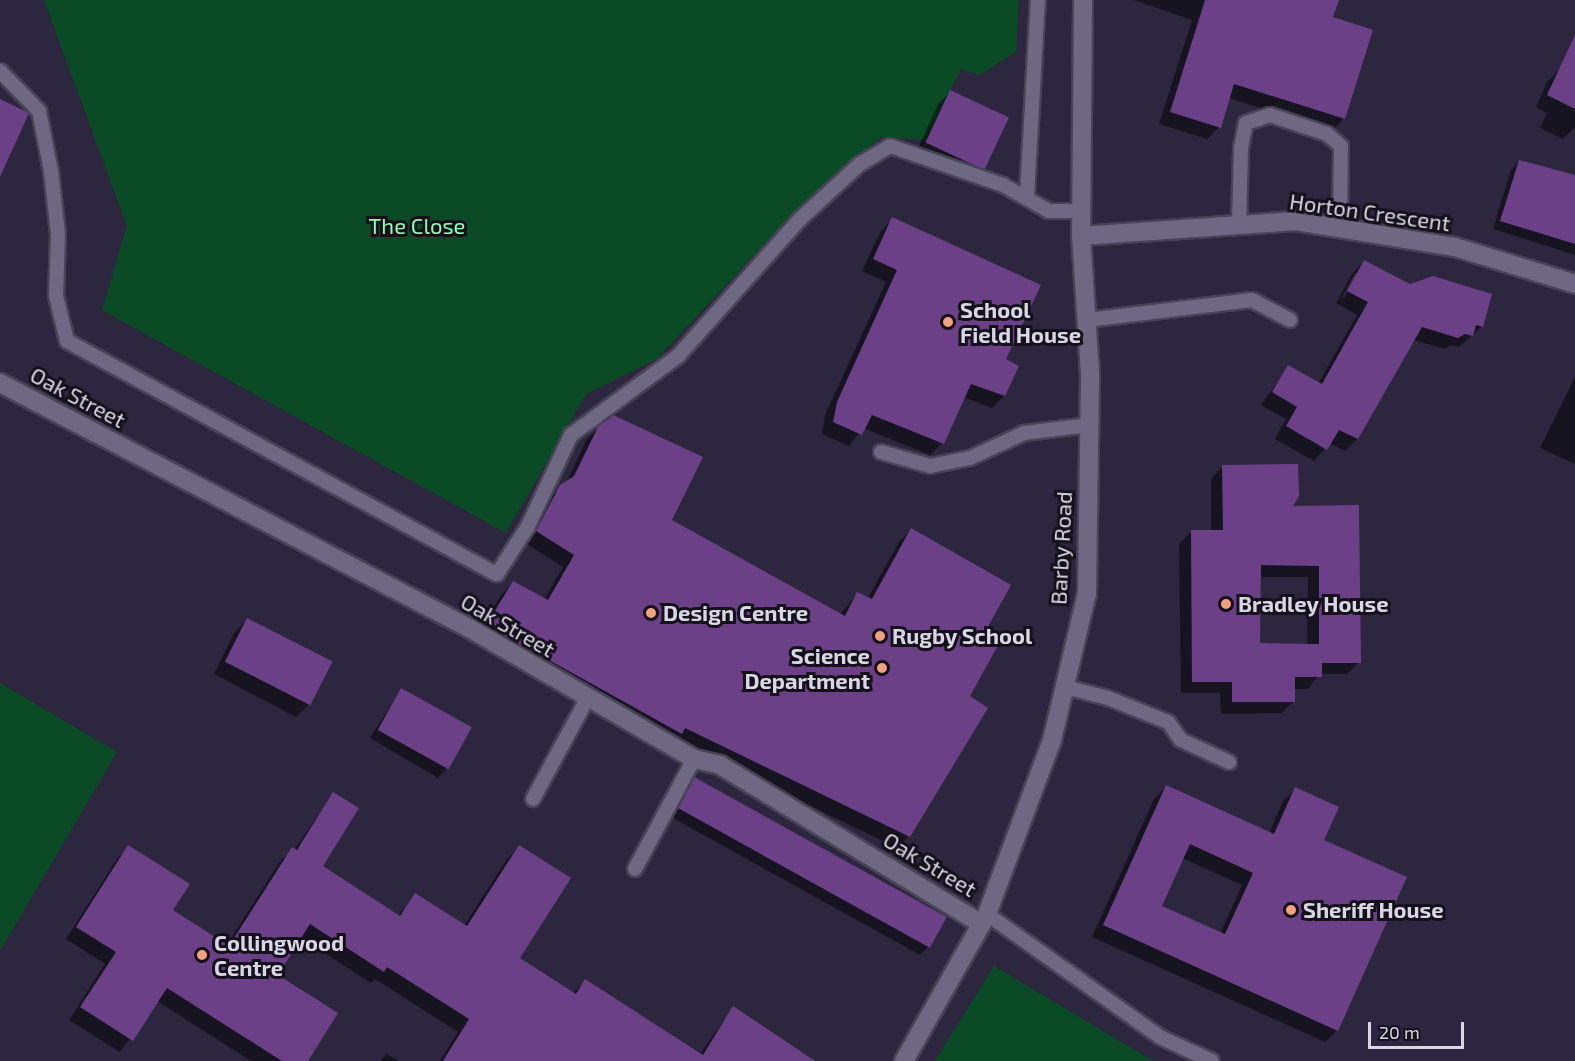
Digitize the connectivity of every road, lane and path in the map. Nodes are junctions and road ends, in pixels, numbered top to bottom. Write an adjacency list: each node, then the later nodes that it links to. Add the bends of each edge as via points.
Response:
1 (1038, 0): 4 (lane)
2 (1083, 0): 5 (street, Barby Road)
3 (0, 71): 4 (lane, via 39,111 58,234 56,296 67,341 497,574 528,526 571,435 678,356 798,220 860,164 890,146)
4 (1027, 195): 5 (lane, via 1049,211)
5 (1082, 211): 8 (street, Barby Road)
6 (1239, 225): 7 (street, Horton Crescent, via 1296,221); 7 (lane, via 1240,148 1246,123 1270,115 1327,134 1341,146); 8 (street, Horton Crescent)
7 (1340, 228): 9 (street, Horton Crescent, via 1455,247)
8 (1082, 236): 10 (street, Barby Road)
9 (1575, 284)
10 (1087, 320): 11 (lane, via 1252,300); 13 (street, Barby Road)
11 (1290, 320)
12 (0, 383): 16 (street, Oak Street, via 469,628)
13 (1090, 425): 14 (lane, via 1024,434 970,458 930,466); 15 (street, Barby Road, via 1087,593)
14 (881, 452)
15 (1065, 687): 18 (lane, via 1108,698 1168,722 1181,740); 21 (street, Barby Road, via 1052,740)
16 (587, 699): 17 (street, Oak Street); 19 (lane)
17 (694, 759): 20 (lane); 21 (street, Oak Street, via 720,765)
18 (1229, 762)
19 (533, 799)
20 (635, 869)
21 (985, 919): 22 (street, Barby Road); 23 (lane, via 1160,1037)
22 (904, 1061)
23 (1212, 1061)

